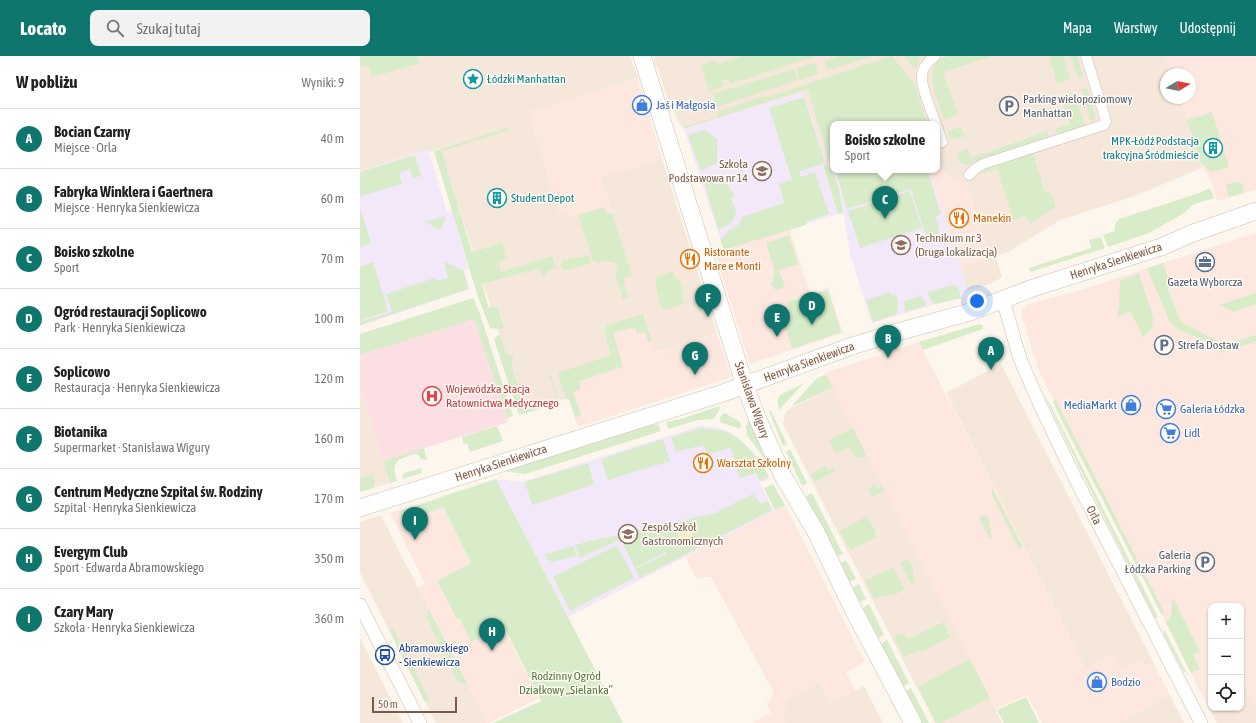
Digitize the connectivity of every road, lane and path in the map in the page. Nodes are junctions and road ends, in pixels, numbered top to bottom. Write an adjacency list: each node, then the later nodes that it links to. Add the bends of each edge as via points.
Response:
1 (642, 56): 10 (street, Stanisława Wigury)
2 (935, 56): 4 (street, via 922,74)
3 (1086, 56): 7 (street, via 1106,121 1104,125 983,164)
4 (936, 121)
5 (940, 135): 6 (street)
6 (942, 142)
7 (969, 175)
8 (1256, 211): 9 (street, Henryka Sienkiewicza)
9 (1003, 300): 10 (street, Henryka Sienkiewicza, via 852,346); 15 (street, Orla, via 1020,359 1066,461)
10 (745, 386): 11 (street, Henryka Sienkiewicza); 14 (street, Stanisława Wigury, via 782,476 816,532)
11 (360, 508)
12 (360, 605): 13 (street)
13 (420, 723)
14 (913, 723)
15 (1201, 723)

